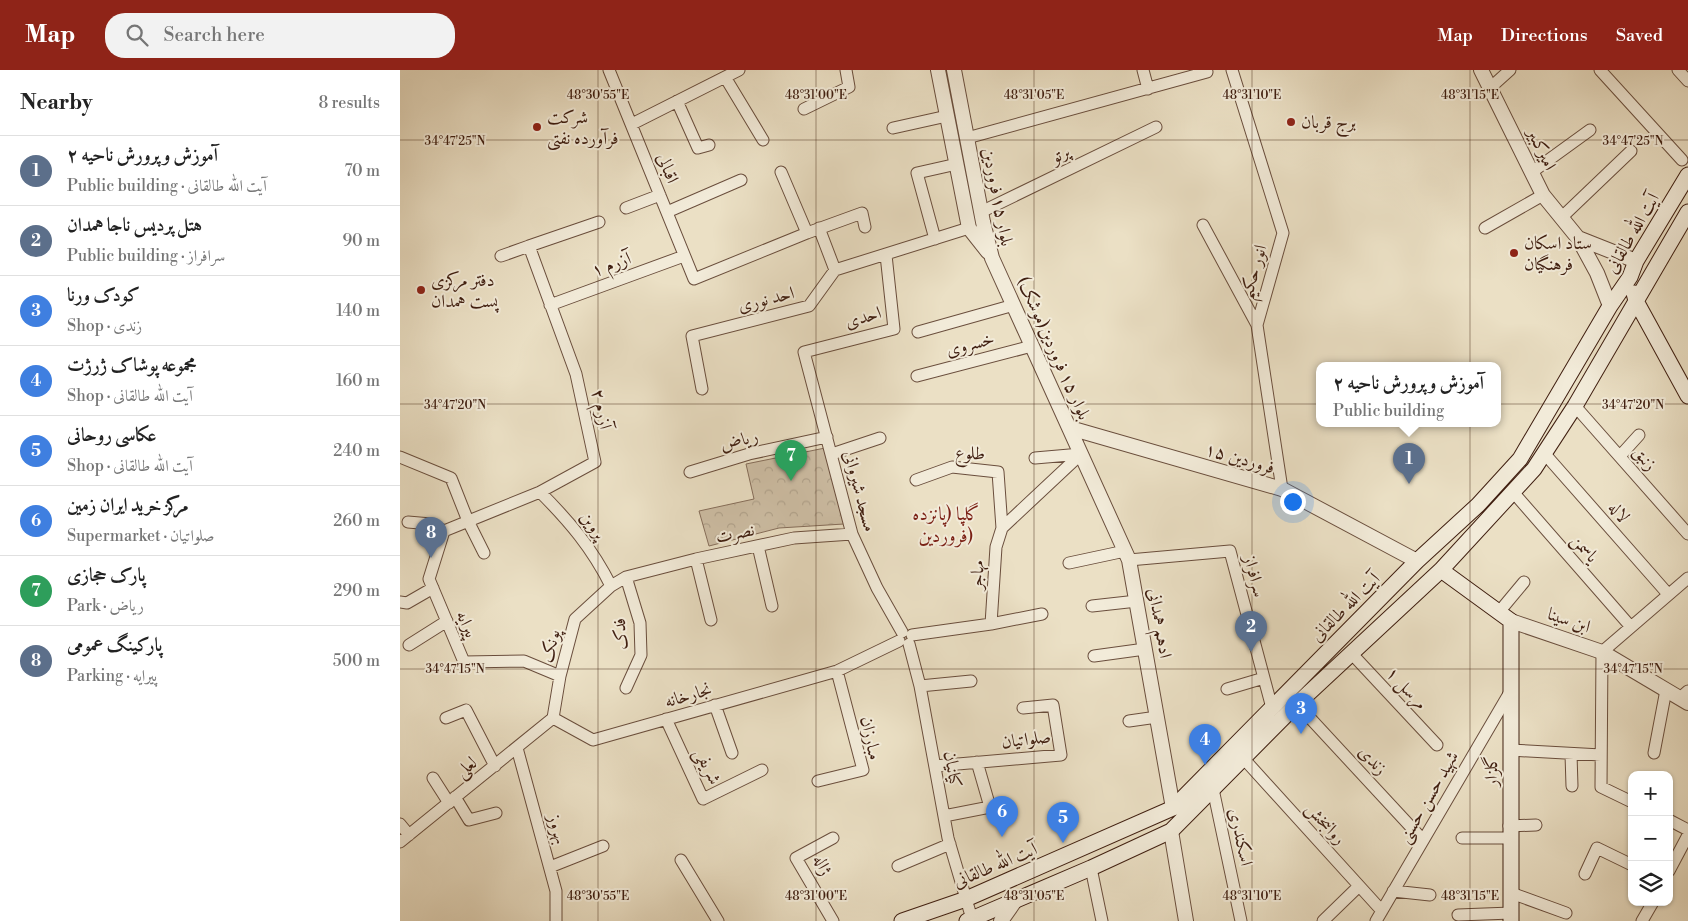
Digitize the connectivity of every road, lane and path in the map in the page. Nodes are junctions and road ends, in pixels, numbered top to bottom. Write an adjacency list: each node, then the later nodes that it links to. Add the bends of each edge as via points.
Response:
1 (610, 70): 20 (street, اقبالی)
2 (739, 70): 13 (street)
3 (846, 70): 18 (street, via 849,87)
4 (938, 70): 19 (street, بلوار ۱۵ فروردین)
5 (954, 70): 24 (street, بلوار ۱۵ فروردین)
6 (1143, 70): 16 (street)
7 (1232, 70): 62 (street, انور حکیم, via 1282,233)
8 (1481, 70): 15 (street, امیرکبیر)
9 (1510, 70): 15 (street)
10 (1600, 70): 28 (street)
11 (1678, 70): 14 (street)
12 (1208, 72): 16 (street)
13 (726, 77): 17 (street); 25 (street)
14 (1688, 81)
15 (1490, 88): 31 (street, امیرکبیر)
16 (1148, 89): 24 (street)
17 (677, 101): 20 (street); 26 (street, via 698,148)
18 (804, 109)
19 (947, 116): 22 (street); 29 (street, بلوار ۱۵ فروردین)
20 (632, 124): 34 (street, اقبالی)
21 (1156, 127): 38 (street, پرتو)
22 (893, 128)
23 (1590, 130): 31 (street)
24 (967, 138): 38 (street, بلوار ۱۵ فروردین)
25 (763, 140)
26 (709, 145)
27 (1631, 151): 40 (street)
28 (1682, 160)
29 (956, 164): 45 (street, بلوار ۱۵ فروردین); 49 (street, via 917,174)
30 (781, 172): 47 (street)
31 (1532, 172): 35 (street, امیرکبیر)
32 (1688, 175): 55 (main road, آیت الله طالقانی)
33 (741, 180): 37 (street)
34 (660, 195): 36 (street); 37 (street, اقبالی)
35 (1543, 195): 40 (street, امیرکبیر); 46 (street)
36 (626, 208)
37 (667, 212): 52 (street, اقبالی)
38 (981, 212): 54 (street, بلوار ۱۵ فروردین)
39 (1688, 212): 58 (main road)
40 (1562, 217): 48 (street, امیرکبیر)
41 (599, 222): 50 (street)
42 (1203, 225): 62 (street)
43 (866, 226): 44 (street, via 862,213)
44 (819, 228): 47 (street); 56 (street)
45 (969, 228): 49 (street); 54 (street, بلوار ۱۵ فروردین)
46 (1485, 228)
47 (807, 233): 52 (street, اقبالی, via 694,279)
48 (1578, 238): 55 (street); 61 (street, امیرکبیر)
49 (935, 240): 53 (street)
50 (529, 246): 51 (street); 60 (street)
51 (501, 256)
52 (684, 256): 60 (street, آزرم ۱)
53 (886, 256): 56 (street); 65 (street, احدی, via 894,329)
54 (992, 258): 59 (street, بلوار ۱۵ فروردین(موشک))
55 (1636, 261): 57 (main road, آیت الله طالقانی)
56 (834, 270): 69 (street, احد نوری, via 809,306 692,336)
57 (1630, 277): 58 (main road); 61 (main road, آیت الله طالقانی)
58 (1636, 301): 67 (main road); 70 (main road)
59 (1014, 305): 63 (street); 64 (street, بلوار ۱۵ فروردین(موشک))
60 (550, 306): 85 (street, آزرم ۲, via 576,374 596,462)
61 (1610, 306): 66 (main road, آیت الله طالقانی)
62 (1257, 325): 84 (street, انور حکیم)
63 (918, 332)
64 (1032, 346): 68 (street, خسروی); 72 (street, بلوار ۱۵ فروردین(موشک))
65 (804, 352): 74 (street, مسجد شیروانی)
66 (1582, 354): 67 (main road); 97 (main road, آیت الله طالقانی, via 1520,459 1478,505)
67 (1598, 364): 71 (main road)
68 (917, 376)
69 (702, 389)
70 (1688, 396)
71 (1575, 406): 76 (main road); 79 (street, زنبق)
72 (1070, 428): 78 (street, بلوار ۱۵ فروردین(موشک)); 84 (street, ۱۵ فروردین)
73 (1639, 435): 79 (street)
74 (828, 437): 77 (street, مسجد شیروانی); 82 (street, ریاض, via 750,454)
75 (880, 438): 77 (street)
76 (1544, 453): 86 (main road); 105 (street, لاله)
77 (832, 454): 91 (street, مسجد شیروانی)
78 (1082, 454): 81 (street); 89 (street); 95 (street, ادهم همدانی)
79 (1620, 456): 92 (street, زنبق)
80 (400, 457): 87 (street, via 451,478)
81 (1035, 458)
82 (690, 472)
83 (916, 480): 89 (street, طلوع, via 952,467 998,472)
84 (1282, 490): 97 (street, ۱۵ فروردین)
85 (540, 492): 87 (street); 103 (street, پروین, via 573,525 599,562)
86 (1513, 492): 99 (main road); 115 (street, یاسمن)
87 (468, 521): 90 (street); 94 (street)
88 (408, 522): 90 (street, via 431,524)
89 (1002, 528): 114 (street, مهاجر, via 996,546)
90 (444, 531): 104 (street, پیرایه, via 429,579)
91 (852, 534): 93 (street, نصرت, via 794,538); 116 (street, مسجد شیروانی, via 877,588)
92 (1688, 534)
93 (758, 546): 96 (street, نصرت); 108 (street)
94 (484, 553)
95 (1127, 555): 98 (street); 106 (street, ادهم همدانی); 125 (street, سرافراز, via 1230,552)
96 (696, 559): 100 (street, نصرت); 112 (street)
97 (1417, 561): 123 (main road, آیت الله طالقانی)
98 (1069, 562)
99 (1441, 570): 111 (main road, ابن سینا); 120 (main road)
100 (626, 577): 103 (street, پونک); 129 (street, فدک, via 640,623 641,655)
101 (1688, 578): 105 (street)
102 (1524, 582): 111 (street)
103 (611, 586): 124 (street, پونک, via 575,619)
104 (433, 588): 107 (street, via 407,603); 113 (street, پیرایه)
105 (1668, 594): 115 (street)
106 (1136, 601): 109 (street); 118 (street, ادهم همدانی)
107 (400, 602)
108 (772, 606)
109 (1092, 606)
110 (1042, 614): 114 (street)
111 (1505, 616): 119 (street, ابن سینا); 132 (main road, گلزار)
112 (711, 620)
113 (447, 621): 117 (street); 124 (street, پیرایه, via 464,662 524,662)
114 (991, 624): 116 (street)
115 (1630, 627): 119 (street)
116 (906, 638): 122 (street, نجارخانه); 127 (street, کیانیان)
117 (409, 645)
118 (1145, 649): 121 (street); 138 (street, ادهم همدانی)
119 (1602, 652): 131 (street, ابن سینا); 149 (street)
120 (1352, 654): 128 (main road); 143 (street, مرسل ۱)
121 (1094, 656)
122 (837, 671): 135 (street, نجارخانه); 156 (street, مبارزان, via 863,770)
123 (1304, 675): 128 (main road); 137 (main road, آیت الله طالقانی)
124 (560, 676): 140 (street, پونک)
125 (1264, 678): 130 (street); 137 (street, سرافراز)
126 (971, 681): 127 (street)
127 (920, 686): 153 (street, کیانیان)
128 (1316, 687): 134 (main road)
129 (626, 688)
130 (1227, 689)
131 (1666, 690): 133 (street, ابن سینا); 147 (street)
132 (1511, 692): 145 (main road, گلزار); 174 (street, شهید حسن حسنی)
133 (1685, 697)
134 (1297, 704): 150 (main road); 174 (street, زندی)
135 (715, 705): 141 (street, نجارخانه); 146 (street)
136 (1023, 708): 151 (street, صلواتیان, via 1053,705 1061,755)
137 (1272, 708): 161 (main road, آیت الله طالقانی)
138 (1157, 717): 142 (street); 161 (street, ادهم همدانی)
139 (446, 718): 152 (street, via 466,710)
140 (553, 718): 141 (street, نجارخانه, via 594,740); 144 (street, لعلی)
141 (666, 719): 154 (street, شریفی, via 703,799)
142 (1128, 721)
143 (1437, 745)
144 (517, 748): 152 (street, لعلی); 181 (street, بهروز)
145 (1510, 750): 148 (street); 169 (main road, گلزار)
146 (732, 753)
147 (1654, 753)
148 (1570, 754): 149 (street); 157 (street)
149 (1602, 756): 160 (street, via 1601,787)
150 (1244, 759): 158 (main road); 184 (street, روانبخش)
151 (977, 762): 153 (street, صلواتیان); 163 (street, via 990,807)
152 (495, 766): 159 (street, لعلی)
153 (934, 766): 163 (street, کیانیان)
154 (762, 770)
155 (433, 778): 159 (street)
156 (818, 781)
157 (1572, 786)
158 (1213, 789): 168 (main road); 203 (street, اسکندری)
159 (452, 800): 162 (street, via 469,820); 173 (street, لعلی)
160 (1628, 800)
161 (1173, 808): 188 (main road, آیت الله طالقانی)
162 (496, 814)
163 (944, 816): 175 (street, کیانیان)
164 (1673, 822): 167 (street)
165 (400, 824): 173 (street)
166 (1536, 825): 169 (street)
167 (1688, 830)
168 (1171, 831): 182 (main road); 202 (street)
169 (1509, 832): 172 (street); 186 (main road, گلزار)
170 (1688, 836): 179 (street)
171 (833, 838): 198 (street, ژاله, via 796,858)
172 (1462, 838)
173 (405, 839)
174 (1423, 840): 185 (street, شهید حسن حسنی)
175 (950, 844): 180 (street); 188 (street, کیانیان)
176 (603, 846): 181 (street)
177 (681, 860): 197 (street)
178 (1628, 864): 183 (street, via 1597,848)
179 (1673, 864)
180 (898, 866)
181 (550, 867): 196 (street, بهروز, via 556,891)
182 (1091, 868): 189 (main road); 201 (street)
183 (1585, 874)
184 (1359, 886): 191 (street, روانبخش); 204 (street)
185 (1393, 891): 187 (street); 191 (street, شهید حسن حسنی)
186 (1511, 893): 192 (street); 194 (main road, گلزار)
187 (1430, 895)
188 (966, 899): 195 (street, کیانیان); 199 (main road, آیت الله طالقانی)
189 (1015, 901): 195 (main road); 200 (street)
190 (1651, 906): 206 (street)
191 (1382, 910): 205 (street, شهید حسن حسنی)
192 (1566, 913)
193 (1458, 915): 194 (street)
194 (1511, 917)
195 (971, 920)
196 (556, 921)
197 (718, 921)
198 (833, 921)
199 (902, 921)
200 (1001, 921)
201 (1102, 921)
202 (1186, 921)
203 (1241, 921)
204 (1322, 921)
205 (1376, 921)
206 (1642, 921)

